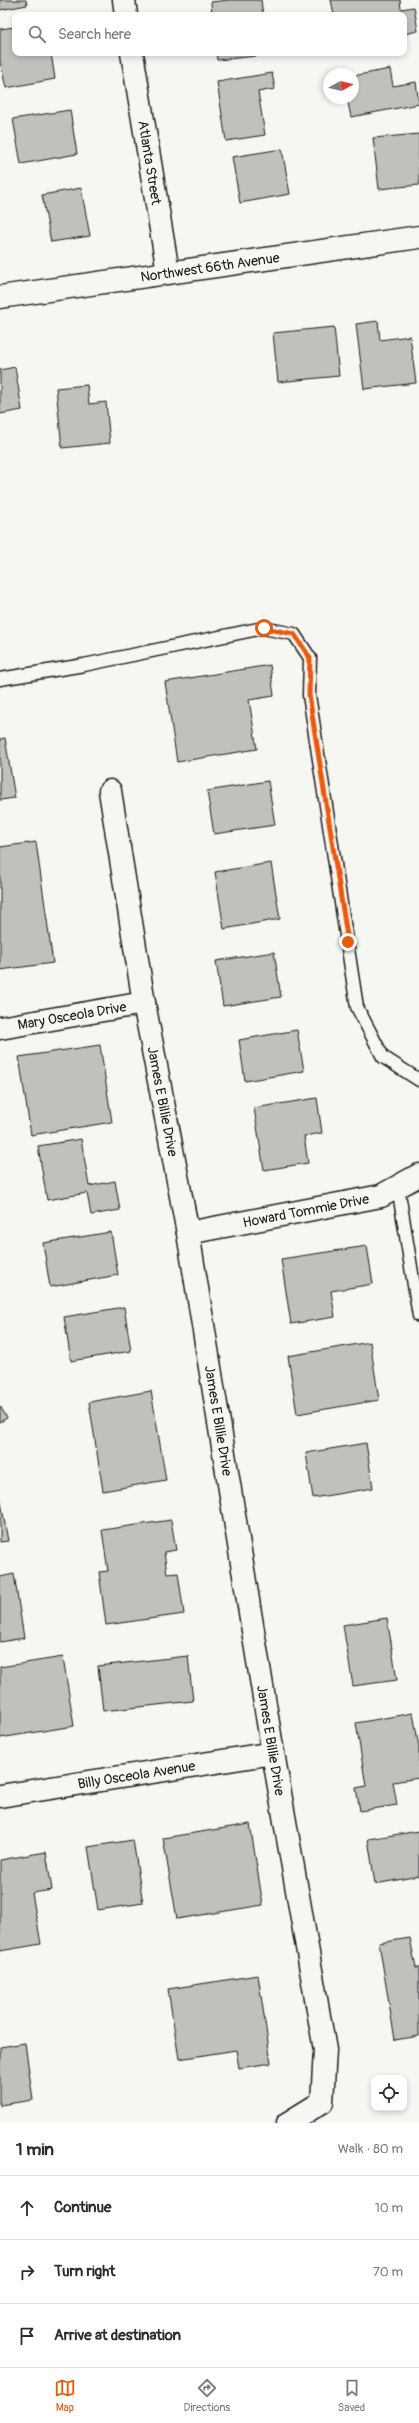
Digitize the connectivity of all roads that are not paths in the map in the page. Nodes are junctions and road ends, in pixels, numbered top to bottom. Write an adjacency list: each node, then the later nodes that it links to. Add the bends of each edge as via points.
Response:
1 (124, 0): 2 (street)
2 (126, 12)
3 (132, 56): 5 (street, Atlanta Street)
4 (419, 237): 5 (street, Northwest 66th Avenue)
5 (168, 272): 6 (street, Northwest 66th Avenue)
6 (0, 297)
7 (0, 679): 11 (lane, via 84,665 264,628 294,634 310,658 309,695 357,1007 384,1057)
8 (110, 792): 9 (street, James E Billie Drive)
9 (144, 1003): 10 (street, Mary Osceola Drive); 14 (street, James E Billie Drive)
10 (0, 1028)
11 (419, 1080)
12 (419, 1175): 13 (street, Howard Tommie Drive)
13 (398, 1187): 14 (street, Howard Tommie Drive, via 381,1196); 15 (lane)
14 (188, 1233): 16 (street, James E Billie Drive)
15 (419, 1316)
16 (273, 1753): 17 (street, Billy Osceola Avenue); 18 (street, James E Billie Drive, via 325,2050 322,2102)
17 (0, 1796)
18 (288, 2123)

